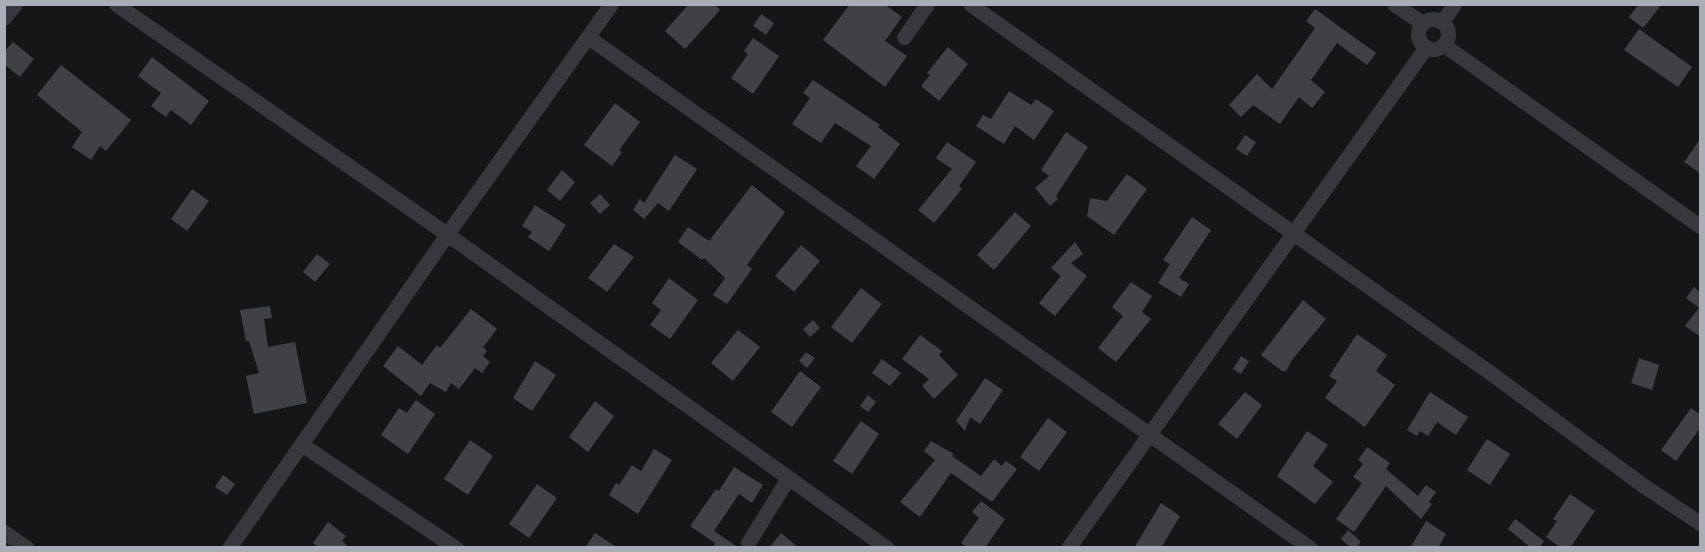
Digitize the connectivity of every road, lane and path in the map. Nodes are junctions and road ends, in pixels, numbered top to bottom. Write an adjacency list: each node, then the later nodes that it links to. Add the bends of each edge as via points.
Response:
1 (15, 4): 8 (street)
2 (116, 4): 16 (street)
3 (612, 4): 11 (street)
4 (927, 4): 12 (street)
5 (970, 4): 17 (street)
6 (1394, 4): 10 (street)
7 (1454, 4): 9 (street)
8 (4, 18)
9 (1442, 22): 10 (street, via 1432,19); 13 (street, via 1448,36)
10 (1422, 23): 14 (street, via 1418,34)
11 (588, 37): 16 (street); 18 (street)
12 (904, 37)
13 (1444, 45): 14 (street); 15 (street)
14 (1426, 47): 17 (street)
15 (1701, 226)
16 (447, 234): 19 (street); 20 (street)
17 (1293, 234): 18 (street); 21 (street)
18 (1149, 435): 28 (street); 29 (street)
19 (301, 444): 25 (street); 26 (street)
20 (788, 478): 23 (street); 27 (street)
21 (1701, 523)
22 (4, 532): 24 (street)
23 (748, 543)
24 (27, 548)
25 (229, 548)
26 (456, 548)
27 (887, 548)
28 (1068, 548)
29 (1310, 548)

